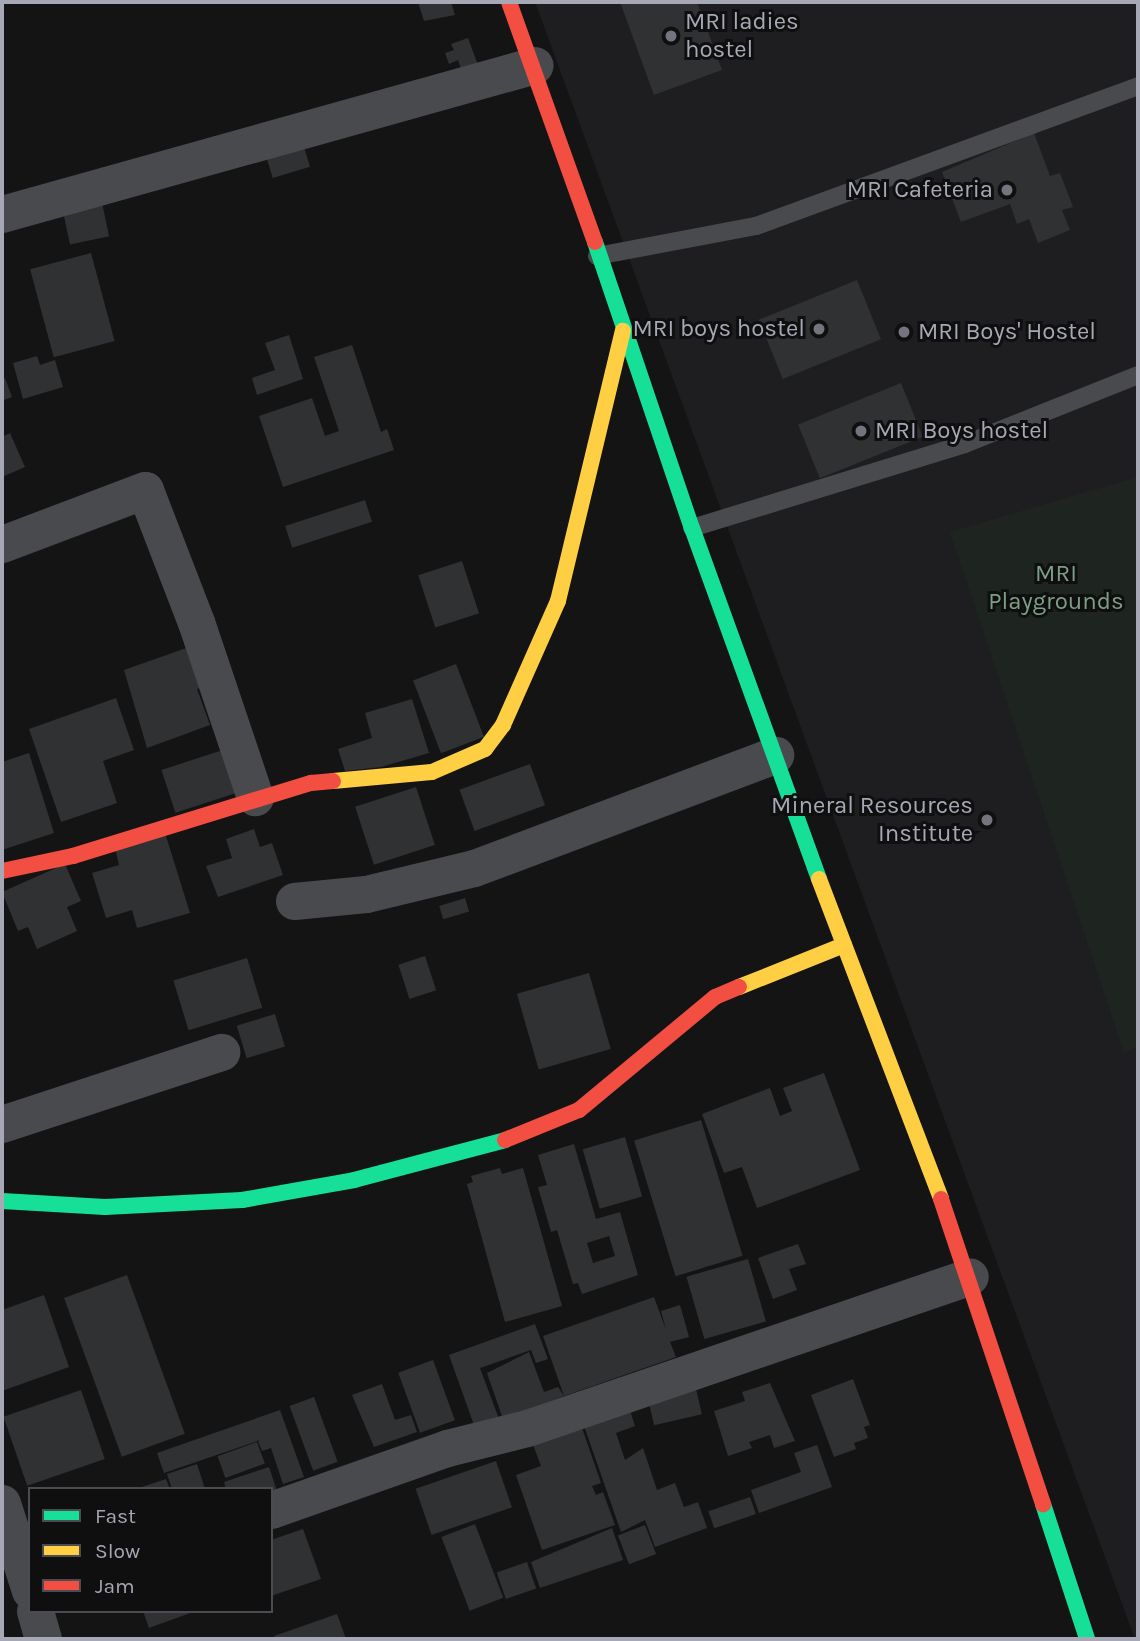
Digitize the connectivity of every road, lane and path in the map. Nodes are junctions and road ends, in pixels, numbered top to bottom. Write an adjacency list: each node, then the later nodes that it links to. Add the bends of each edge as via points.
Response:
1 (509, 2): 2 (street)
2 (535, 65): 4 (street); 5 (street)
3 (1138, 86): 5 (lane, via 757,226)
4 (2, 214)
5 (597, 256): 6 (street)
6 (623, 331): 8 (street); 11 (street, via 558,601 503,725 485,749 432,772 312,783)
7 (1138, 375): 8 (lane, via 965,444)
8 (692, 528): 10 (street)
9 (2, 544): 11 (street, via 145,490)
10 (775, 755): 13 (street, via 474,868 366,894); 14 (street)
11 (255, 797): 12 (street, via 73,856)
12 (2, 871)
13 (294, 901)
14 (844, 945): 17 (street, via 715,997 579,1110 495,1144 354,1180 242,1200 105,1207); 18 (street)
15 (221, 1052): 16 (street)
16 (2, 1124)
17 (2, 1200)
18 (970, 1276): 20 (street, via 527,1428 447,1448); 24 (street)
19 (2, 1503): 21 (street)
20 (273, 1509)
21 (28, 1585)
22 (36, 1613): 23 (street)
23 (43, 1639)
24 (1087, 1639)

